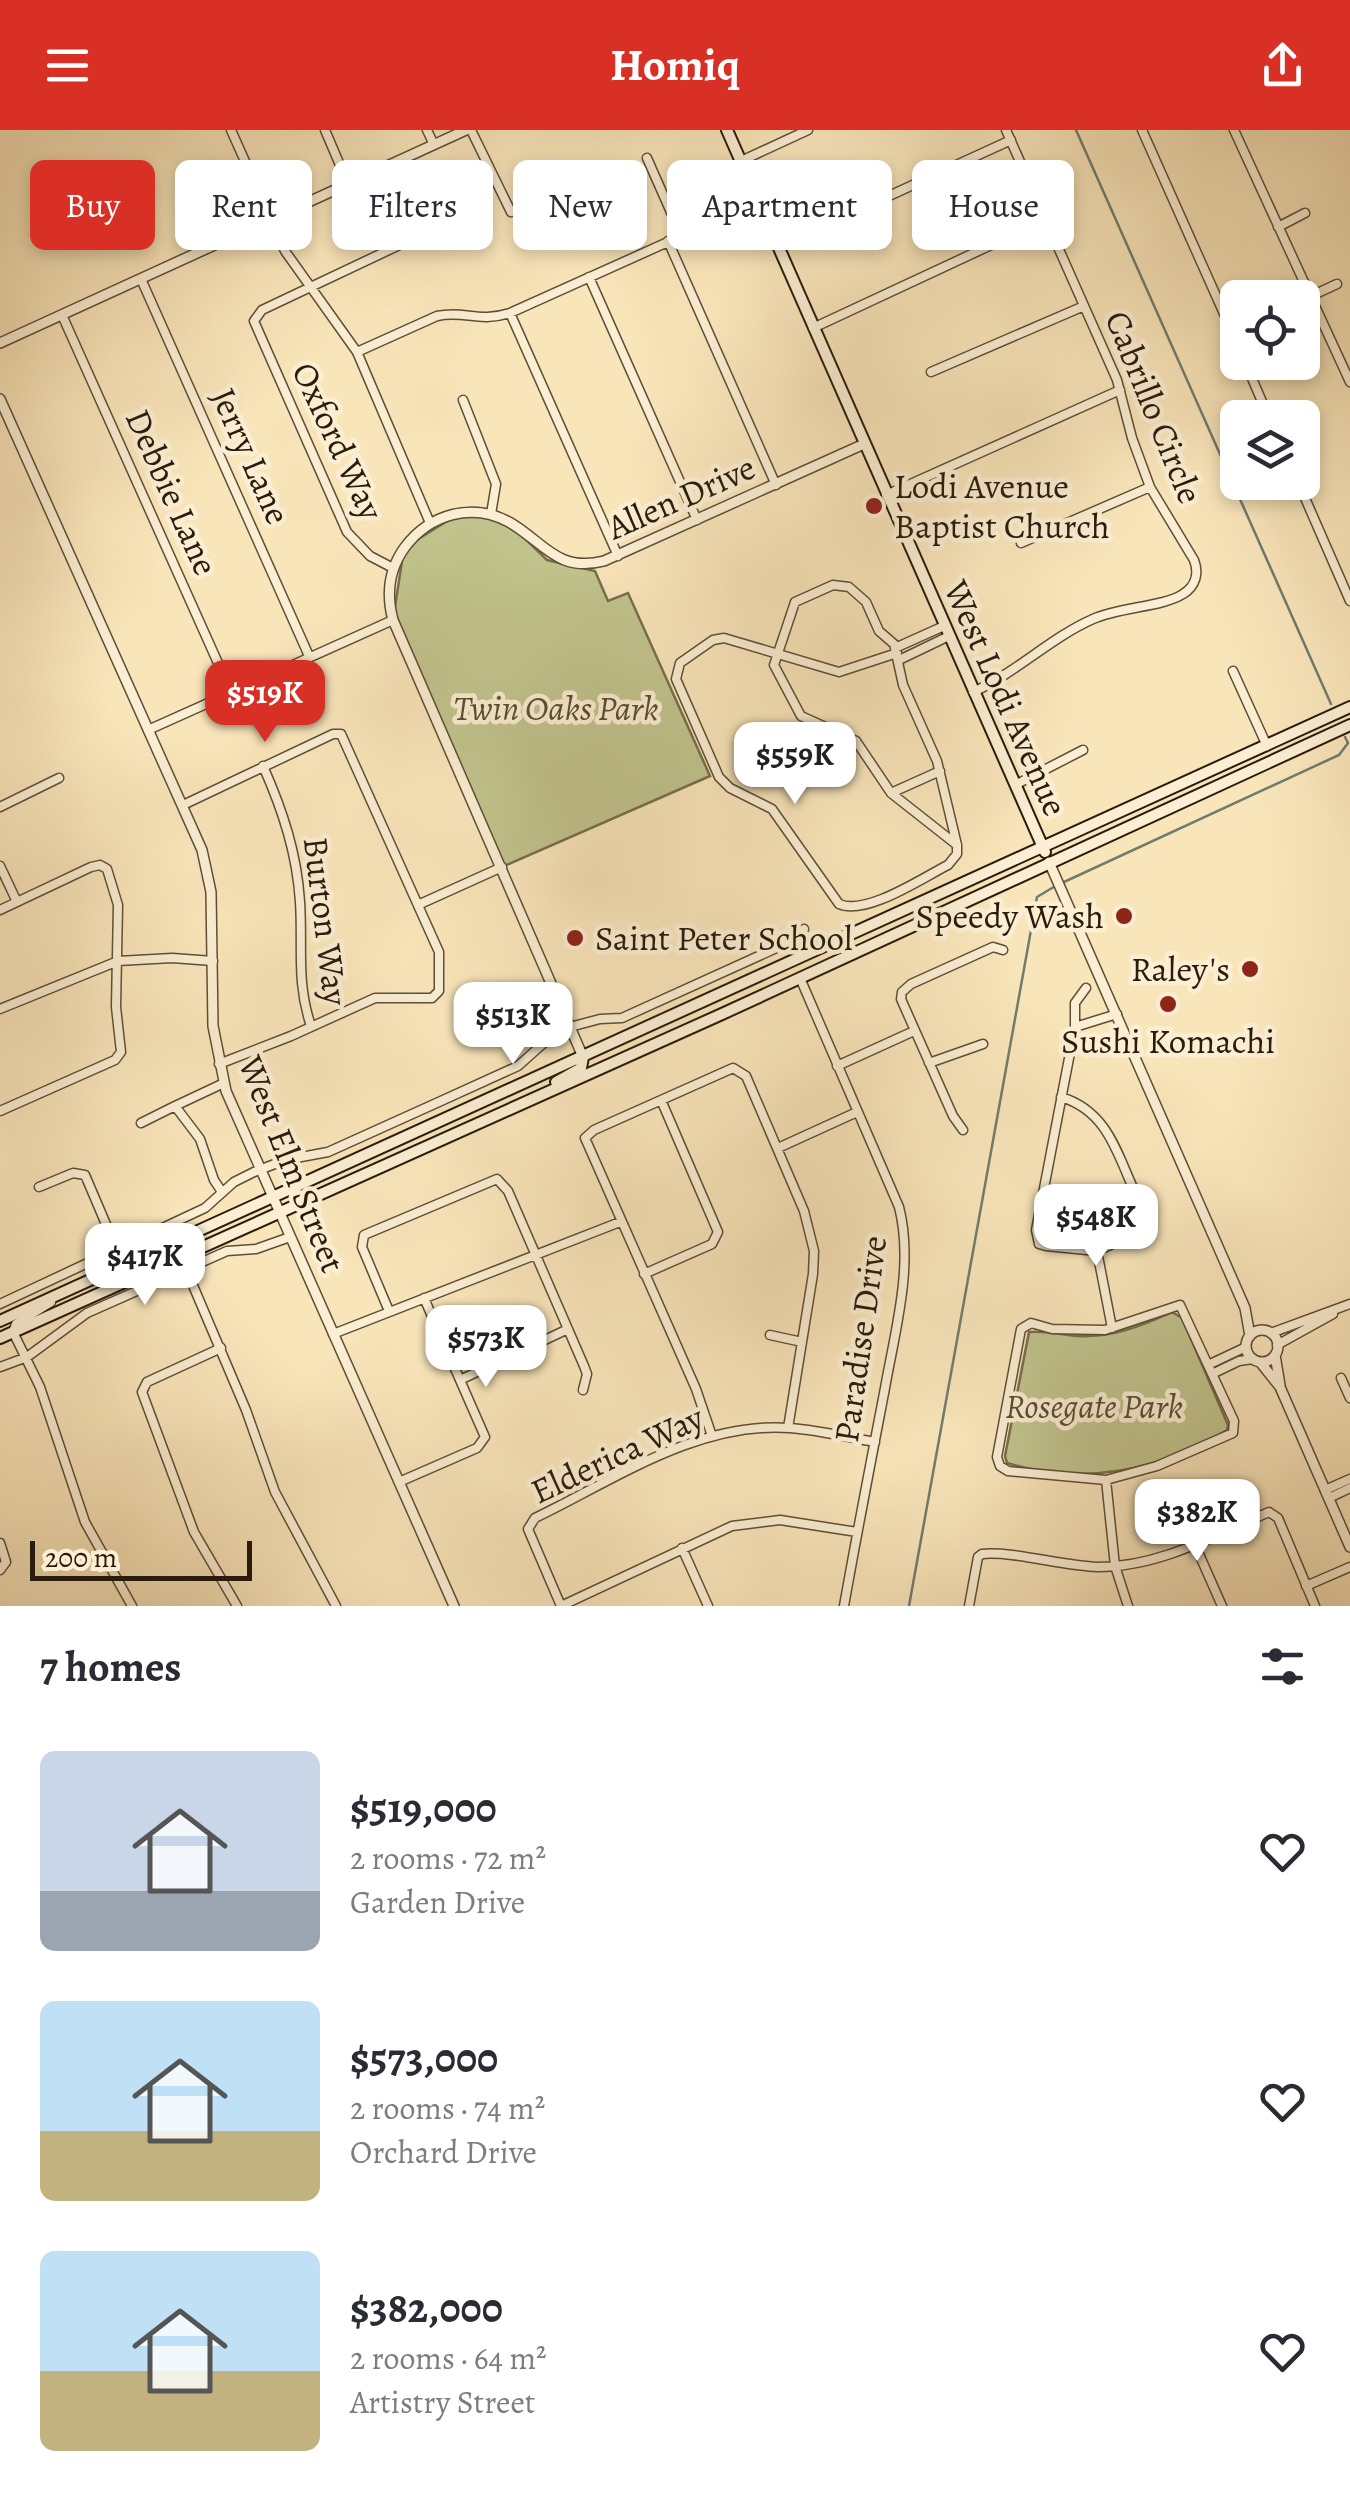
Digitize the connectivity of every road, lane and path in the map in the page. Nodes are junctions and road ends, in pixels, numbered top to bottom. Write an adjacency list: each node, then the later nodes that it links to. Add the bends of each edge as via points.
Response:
1 (231, 130): 13 (street)
2 (325, 130): 14 (street)
3 (428, 130): 11 (street)
4 (468, 130): 11 (street); 20 (street)
5 (727, 130): 16 (main road, West Lodi Avenue)
6 (808, 130): 16 (street)
7 (1006, 130): 10 (street, Cabrillo Circle)
8 (1142, 130): 37 (street)
9 (1234, 130): 22 (street)
10 (1011, 140): 17 (street, Cabrillo Circle); 18 (street)
11 (434, 145): 15 (street)
12 (647, 158): 19 (street)
13 (244, 160)
14 (338, 160)
15 (401, 160)
16 (741, 160)
17 (1020, 160)
18 (892, 195)
19 (667, 203)
20 (513, 211)
21 (1305, 213): 22 (street)
22 (1278, 227): 33 (street)
23 (667, 242): 31 (street)
24 (204, 250): 32 (street)
25 (284, 250): 35 (street)
26 (391, 250): 35 (street)
27 (672, 250): 51 (street)
28 (781, 250): 42 (main road, West Lodi Avenue)
29 (981, 250): 42 (street)
30 (1060, 250): 38 (street, Cabrillo Circle)
31 (589, 277): 39 (street); 56 (street)
32 (141, 279): 41 (street); 66 (street, Jerry Lane)
33 (1304, 280)
34 (1337, 284): 36 (street)
35 (312, 289): 44 (street); 60 (street, Oxford Way, via 262,310 256,328 346,532)
36 (1320, 292)
37 (1220, 305)
38 (1084, 306): 45 (street); 47 (street, Cabrillo Circle)
39 (510, 313): 44 (street, via 438,316); 59 (street)
40 (1320, 314): 46 (street)
41 (62, 315): 43 (street); 68 (street, Debbie Lane)
42 (814, 328): 50 (main road, West Lodi Avenue)
43 (0, 343)
44 (358, 352): 57 (street)
45 (931, 372)
46 (1350, 382)
47 (1120, 390): 52 (street, Cabrillo Circle); 53 (street)
48 (0, 398): 72 (street, West Elm Street)
49 (463, 400): 55 (street, via 496,484)
50 (864, 444): 51 (street, Allen Drive); 53 (main road, West Lodi Avenue)
51 (776, 485): 56 (street, Allen Drive)
52 (1150, 486): 58 (street); 69 (street, Cabrillo Circle, via 1196,566 1189,590 1090,620)
53 (886, 495): 63 (main road, West Lodi Avenue)
54 (1306, 500): 61 (street)
55 (490, 514): 57 (street, via 454,514); 59 (street, Allen Drive, via 560,560 596,564)
56 (697, 520): 59 (street, Allen Drive)
57 (430, 524): 60 (street)
58 (1021, 542)
59 (618, 556)
60 (393, 568): 62 (street)
61 (1350, 601)
62 (393, 620): 66 (street); 88 (street)
63 (947, 631): 65 (street); 69 (main road, West Lodi Avenue)
64 (777, 651): 65 (street, via 846,672); 65 (street, via 794,602 833,585 858,593); 80 (street, via 774,665 802,716 856,741); 84 (street, via 724,638 680,663 676,679 719,777 772,809 832,897 846,907 865,906 948,866)
65 (897, 654): 77 (street, via 903,686)
66 (309, 656): 68 (street)
67 (1233, 671): 73 (street)
68 (231, 692): 72 (street)
69 (973, 692): 79 (main road, West Lodi Avenue)
70 (1350, 707): 73 (main road)
71 (1350, 725): 81 (main road)
72 (148, 730): 82 (street, West Elm Street)
73 (1266, 746): 75 (main road)
74 (1083, 750): 79 (street)
75 (1247, 754): 81 (main road, via 1187,790); 85 (main road)
76 (264, 766): 82 (street); 90 (street, via 333,734 343,736); 101 (street, Burton Way, via 296,860 300,983)
77 (940, 771): 80 (street); 84 (street)
78 (59, 778): 83 (street)
79 (1014, 785): 85 (main road, West Lodi Avenue)
80 (891, 792): 84 (street)
81 (1184, 800): 86 (main road)
82 (183, 804): 96 (street, West Elm Street, via 212,892)
83 (0, 807)
84 (956, 845)
85 (1043, 848): 86 (main road, West Lodi Avenue); 93 (main road)
86 (1049, 862): 97 (main road); 100 (street, West Lodi Avenue)
87 (0, 866): 89 (street)
88 (502, 867): 90 (street); 103 (street)
89 (17, 902): 91 (street); 95 (street, via 104,866 118,904)
90 (420, 904): 101 (street, via 439,952 439,992 432,998 380,997)
91 (0, 910)
92 (804, 929): 103 (street, via 794,940 622,1018)
93 (820, 950): 97 (main road, via 801,965); 106 (main road)
94 (1003, 950): 104 (street, via 993,947 902,992)
95 (118, 961): 96 (street); 99 (street); 115 (street, via 120,1057)
96 (213, 962): 108 (street, West Elm Street)
97 (800, 978): 109 (street, Paradise Drive); 113 (main road)
98 (1086, 988): 102 (street, via 1076,1003)
99 (0, 1010)
100 (1118, 1014): 102 (street); 136 (street, West Lodi Avenue)
101 (312, 1026): 108 (street)
102 (1075, 1027): 111 (street)
103 (570, 1028): 106 (street); 120 (street, via 518,1066 328,1152)
104 (914, 1030): 107 (street); 109 (street)
105 (983, 1044): 107 (street)
106 (583, 1057): 113 (main road, via 581,1068); 123 (main road)
107 (929, 1063): 118 (street)
108 (219, 1064): 110 (street, West Elm Street)
109 (837, 1066): 116 (street, Paradise Drive)
110 (224, 1082): 114 (street); 120 (street, West Elm Street)
111 (1062, 1097): 128 (street, via 1036,1240); 128 (street, via 1102,1122 1147,1215 1141,1232)
112 (661, 1100): 119 (street, via 735,1068 746,1076); 125 (street, via 588,1134 586,1144); 131 (street, via 718,1232 712,1244)
113 (522, 1104): 124 (main road)
114 (176, 1106): 117 (street); 122 (street, via 200,1138)
115 (0, 1111)
116 (857, 1112): 119 (street); 161 (street, Paradise Drive, via 899,1207 906,1244)
117 (141, 1123)
118 (963, 1130)
119 (778, 1148): 147 (street, via 814,1251)
120 (261, 1168): 122 (street); 123 (street, West Elm Street)
121 (39, 1187): 127 (street, via 72,1173 86,1176)
122 (222, 1192): 127 (street, via 205,1208)
123 (273, 1198): 124 (street, West Elm Street); 132 (main road)
124 (278, 1212): 126 (street, West Elm Street); 141 (main road)
125 (620, 1222): 129 (street); 131 (street)
126 (290, 1237): 130 (street, via 256,1250 227,1251); 143 (street, West Elm Street)
127 (117, 1250): 134 (street)
128 (1097, 1251): 139 (street)
129 (536, 1256): 133 (street); 137 (street, via 498,1179 364,1235); 140 (street)
130 (186, 1269): 148 (street); 150 (street, via 74,1320)
131 (644, 1274): 160 (street)
132 (69, 1289): 138 (main road); 141 (street)
133 (424, 1298): 137 (street); 155 (street)
134 (0, 1304)
135 (1346, 1306): 142 (street); 149 (street)
136 (1245, 1308): 142 (street); 146 (street)
137 (389, 1311): 143 (street)
138 (0, 1320)
139 (1112, 1328): 153 (street, via 1180,1304); 163 (street, via 1026,1325 1019,1333 998,1457 1008,1471)
140 (568, 1329): 155 (street); 157 (street, via 586,1374)
141 (13, 1332): 145 (main road); 150 (street)
142 (1267, 1332): 146 (street); 149 (street)
143 (333, 1334): 164 (street, West Elm Street)
144 (770, 1335): 147 (street)
145 (0, 1338)
146 (1248, 1341): 151 (street); 153 (street)
147 (802, 1342): 159 (street)
148 (221, 1348): 177 (street, via 147,1382 142,1392 194,1532); 178 (street, via 275,1492)
149 (1276, 1350): 151 (street, via 1268,1360); 156 (street)
150 (27, 1357): 152 (street); 176 (street, via 85,1522)
151 (1256, 1360): 153 (street); 156 (street)
152 (0, 1367)
153 (1210, 1370): 163 (street, via 1234,1429 1229,1437)
154 (1341, 1378): 158 (street)
155 (460, 1380): 164 (street, via 485,1437 477,1448)
156 (1280, 1388): 166 (street)
157 (583, 1390)
158 (1350, 1398)
159 (788, 1428): 160 (street, Elderica Way); 161 (street, Elderica Way)
160 (712, 1436): 180 (street, Elderica Way, via 532,1520 530,1538)
161 (875, 1442): 167 (street, Paradise Drive)
162 (1350, 1479): 166 (street)
163 (1106, 1480): 172 (street)
164 (400, 1482): 179 (street, West Elm Street)
165 (1350, 1488): 166 (street)
166 (1327, 1494): 170 (street)
167 (857, 1532): 171 (street, via 755,1521); 182 (street, Paradise Drive)
168 (0, 1543): 174 (street)
169 (1195, 1545): 172 (street); 175 (street, via 1272,1512); 185 (street)
170 (1350, 1547)
171 (682, 1548): 180 (street); 181 (street)
172 (1115, 1566): 183 (street, via 982,1554); 184 (street)
173 (1350, 1567): 175 (street)
174 (2, 1568)
175 (1306, 1586): 186 (street)
176 (132, 1606)
177 (237, 1606)
178 (336, 1606)
179 (454, 1606)
180 (560, 1606)
181 (708, 1606)
182 (844, 1606)
183 (969, 1606)
184 (1128, 1606)
185 (1222, 1606)
186 (1315, 1606)

